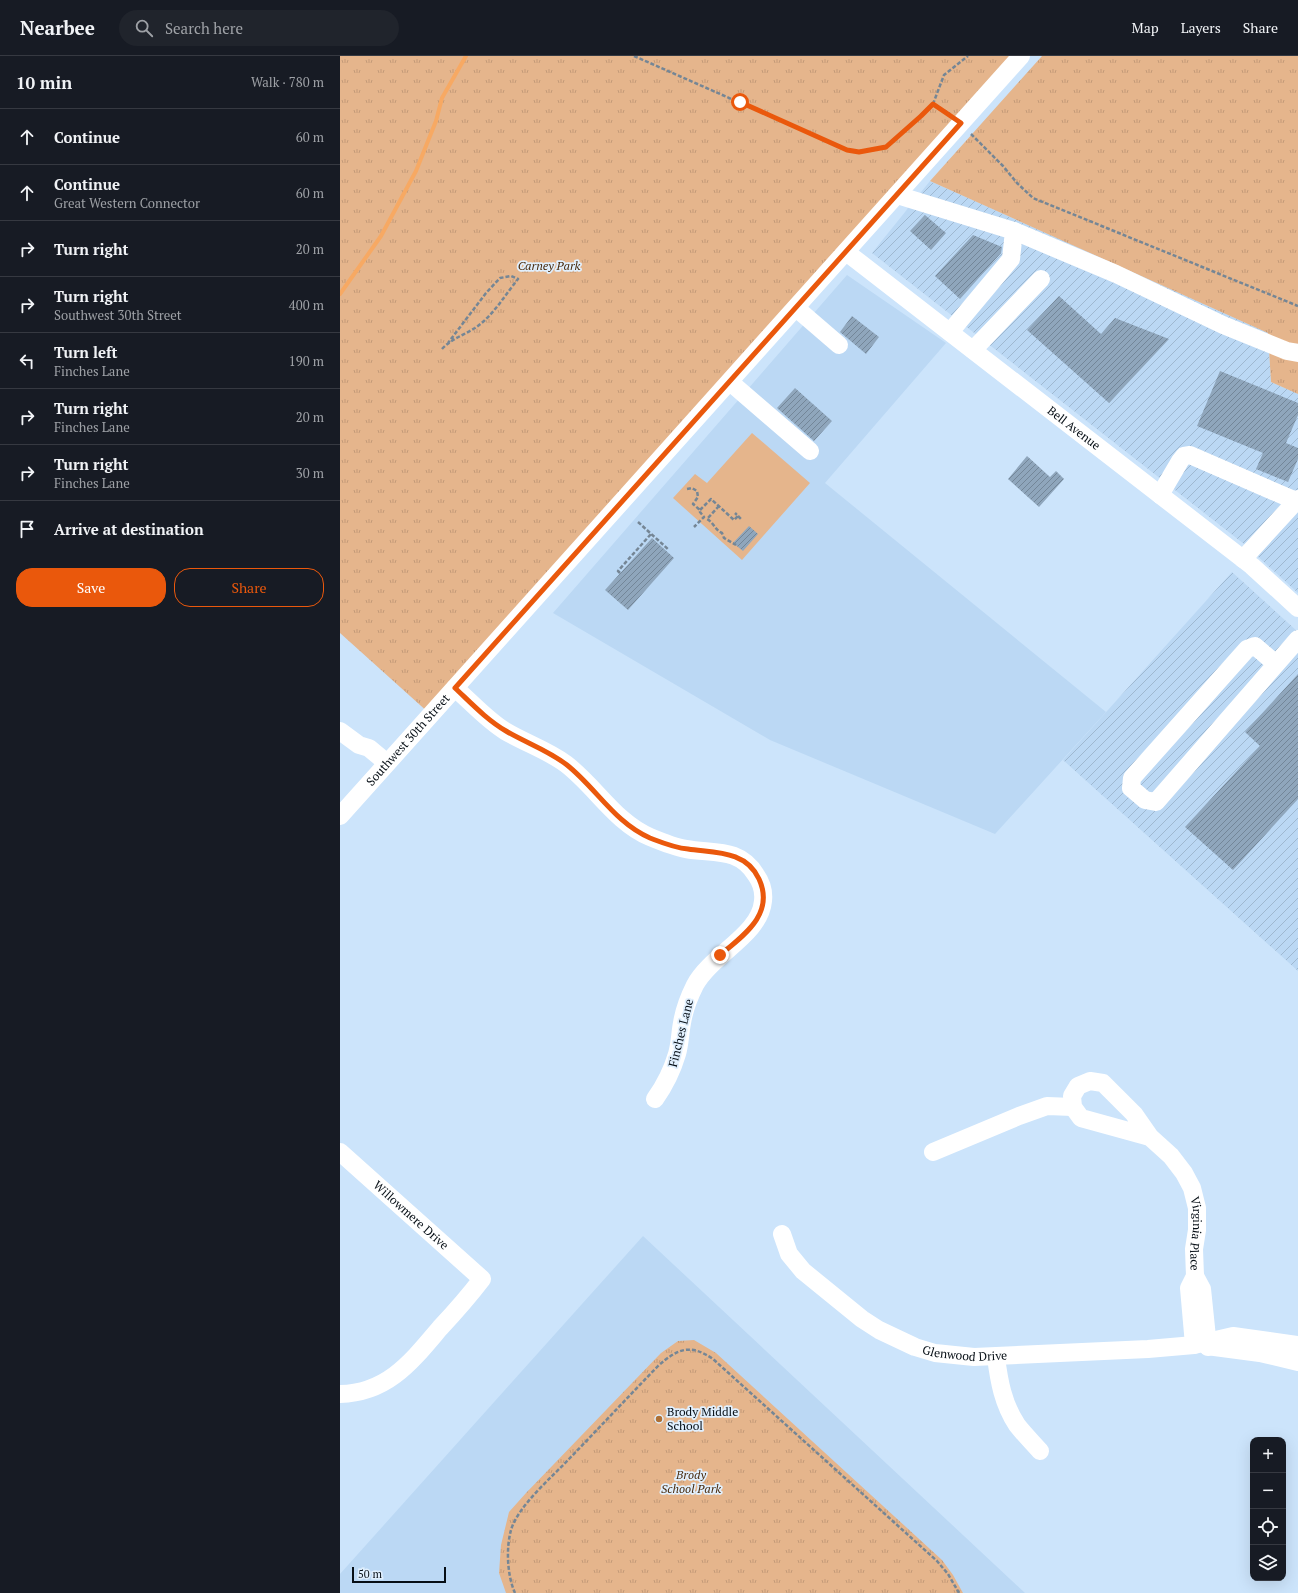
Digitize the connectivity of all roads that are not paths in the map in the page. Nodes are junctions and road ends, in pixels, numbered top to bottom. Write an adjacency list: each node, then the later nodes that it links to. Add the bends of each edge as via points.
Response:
1 (1021, 56): 2 (street, Southwest 30th Street)
2 (897, 195): 3 (street); 4 (street, Southwest 30th Street)
3 (1014, 231): 7 (street, via 1011,259); 10 (street, via 1116,274 1223,324 1287,351)
4 (846, 252): 6 (street, Southwest 30th Street); 7 (street, Bell Avenue)
5 (1041, 279): 9 (street)
6 (796, 308): 8 (street); 11 (street, Southwest 30th Street)
7 (950, 332): 9 (street, Bell Avenue)
8 (838, 345)
9 (973, 350): 13 (street, Bell Avenue)
10 (1298, 353)
11 (730, 382): 12 (street); 19 (street, Southwest 30th Street)
12 (810, 451)
13 (1160, 495): 14 (street, via 1180,461 1184,456 1190,455); 15 (street, Bell Avenue)
14 (1297, 500): 15 (street)
15 (1243, 558): 16 (street, Bell Avenue)
16 (1298, 608)
17 (1298, 639): 18 (street)
18 (1276, 664): 18 (street, via 1156,802 1145,800 1131,788 1132,778 1247,649 1255,646)
19 (455, 688): 21 (street, Southwest 30th Street); 23 (street, Finches Lane, via 505,731 545,750 565,763 583,778 614,812 647,836 686,849 732,854 743,860 759,878 763,901 761,912 755,924 711,964 696,984 687,1002 678,1053 672,1071)
20 (340, 731): 21 (street, via 359,745 369,748)
21 (387, 763): 22 (street, Southwest 30th Street)
22 (340, 816)
23 (655, 1099)
24 (1073, 1107): 25 (street, Virginia Place, via 1081,1118); 25 (street, Virginia Place, via 1072,1096 1078,1086 1090,1080 1103,1083 1134,1114); 27 (street, via 1047,1106)
25 (1150, 1137): 29 (street, Virginia Place, via 1171,1156 1192,1188 1197,1208 1197,1230 1194,1249 1195,1276 1189,1288)
26 (340, 1152): 33 (street, Willowmere Drive, via 482,1279 406,1366 390,1379 371,1388 351,1394)
27 (932, 1152)
28 (782, 1234): 31 (street, Glenwood Drive, via 789,1254 803,1271 879,1330 915,1347 935,1352)
29 (1203, 1344): 30 (street, Glenwood Drive, via 1233,1336); 31 (street, Glenwood Drive, via 1148,1350); 32 (street, Glenwood Drive)
30 (1298, 1345)
31 (996, 1357): 34 (street, via 1006,1405 1017,1425)
32 (1298, 1362)
33 (340, 1394)
34 (1040, 1451)

